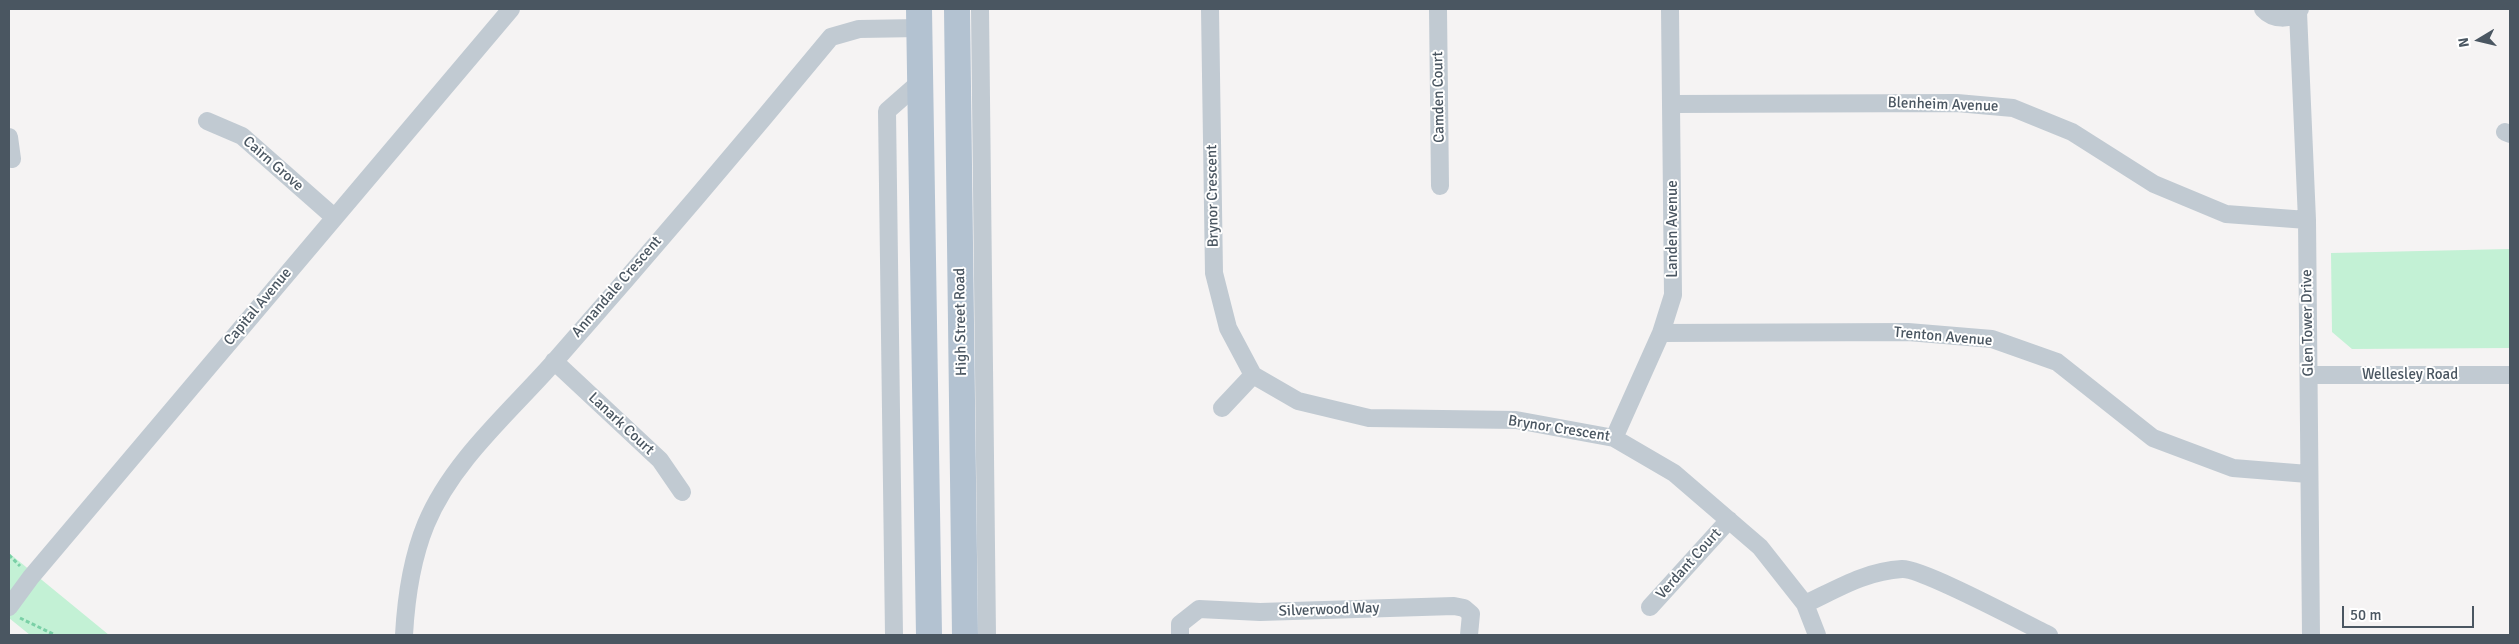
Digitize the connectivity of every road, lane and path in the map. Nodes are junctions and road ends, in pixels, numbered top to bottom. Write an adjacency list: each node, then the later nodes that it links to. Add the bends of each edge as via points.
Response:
1 (511, 9): 16 (street, Capital Avenue)
2 (957, 9): 35 (main road, High Street Road)
3 (980, 9): 36 (street, High Street Road)
4 (1210, 9): 21 (street, Brynor Crescent, via 1214,273 1228,328)
5 (1438, 9): 15 (street, Camden Court)
6 (1670, 9): 11 (street, Landen Avenue)
7 (2263, 9): 8 (street, via 2282,18)
8 (2299, 10): 17 (street, Glen Tower Drive)
9 (920, 18): 10 (main road); 19 (street, Annandale Crescent, via 831,37)
10 (920, 82): 33 (street, via 888,111); 34 (main road)
11 (1672, 104): 17 (street, Blenheim Avenue, via 1957,103 2013,108 2072,132 2154,184 2226,214); 18 (street, Landen Avenue, via 1673,295)
12 (206, 121): 16 (street, Cairn Grove, via 242,136)
13 (9, 137): 14 (street)
14 (12, 159)
15 (1440, 186)
16 (334, 216): 30 (street, Capital Avenue, via 31,577)
17 (2307, 220): 22 (street, Glen Tower Drive)
18 (1662, 333): 24 (street, Landen Avenue); 25 (street, Trenton Avenue, via 1908,332 1992,339 2057,362 2153,438 2234,468)
19 (554, 361): 26 (street, Lanark Court, via 660,460); 32 (street, Annandale Crescent, via 465,460 443,493 426,524)
20 (2510, 374): 22 (street, Wellesley Road)
21 (1253, 375): 23 (street); 24 (street, Brynor Crescent, via 1298,401 1369,418 1516,420)
22 (2309, 375): 25 (street, Glen Tower Drive)
23 (1222, 408)
24 (1614, 438): 27 (street, Brynor Crescent, via 1674,473)
25 (2308, 474): 41 (street, Glen Tower Drive)
26 (682, 492)
27 (1729, 520): 28 (street, Brynor Crescent, via 1760,547); 29 (street, Verdant Court)
28 (1806, 604): 39 (street, Brynor Crescent); 40 (street, via 1862,576 1904,568)
29 (1650, 607)
30 (13, 612): 31 (path)
31 (55, 635)
32 (400, 635)
33 (894, 635)
34 (929, 635)
35 (965, 635)
36 (987, 635)
37 (1180, 635): 38 (street, Silverwood Way, via 1180,624 1199,609 1260,612 1454,606 1471,614)
38 (1469, 635)
39 (1817, 635)
40 (2048, 635)
41 (2311, 635)

